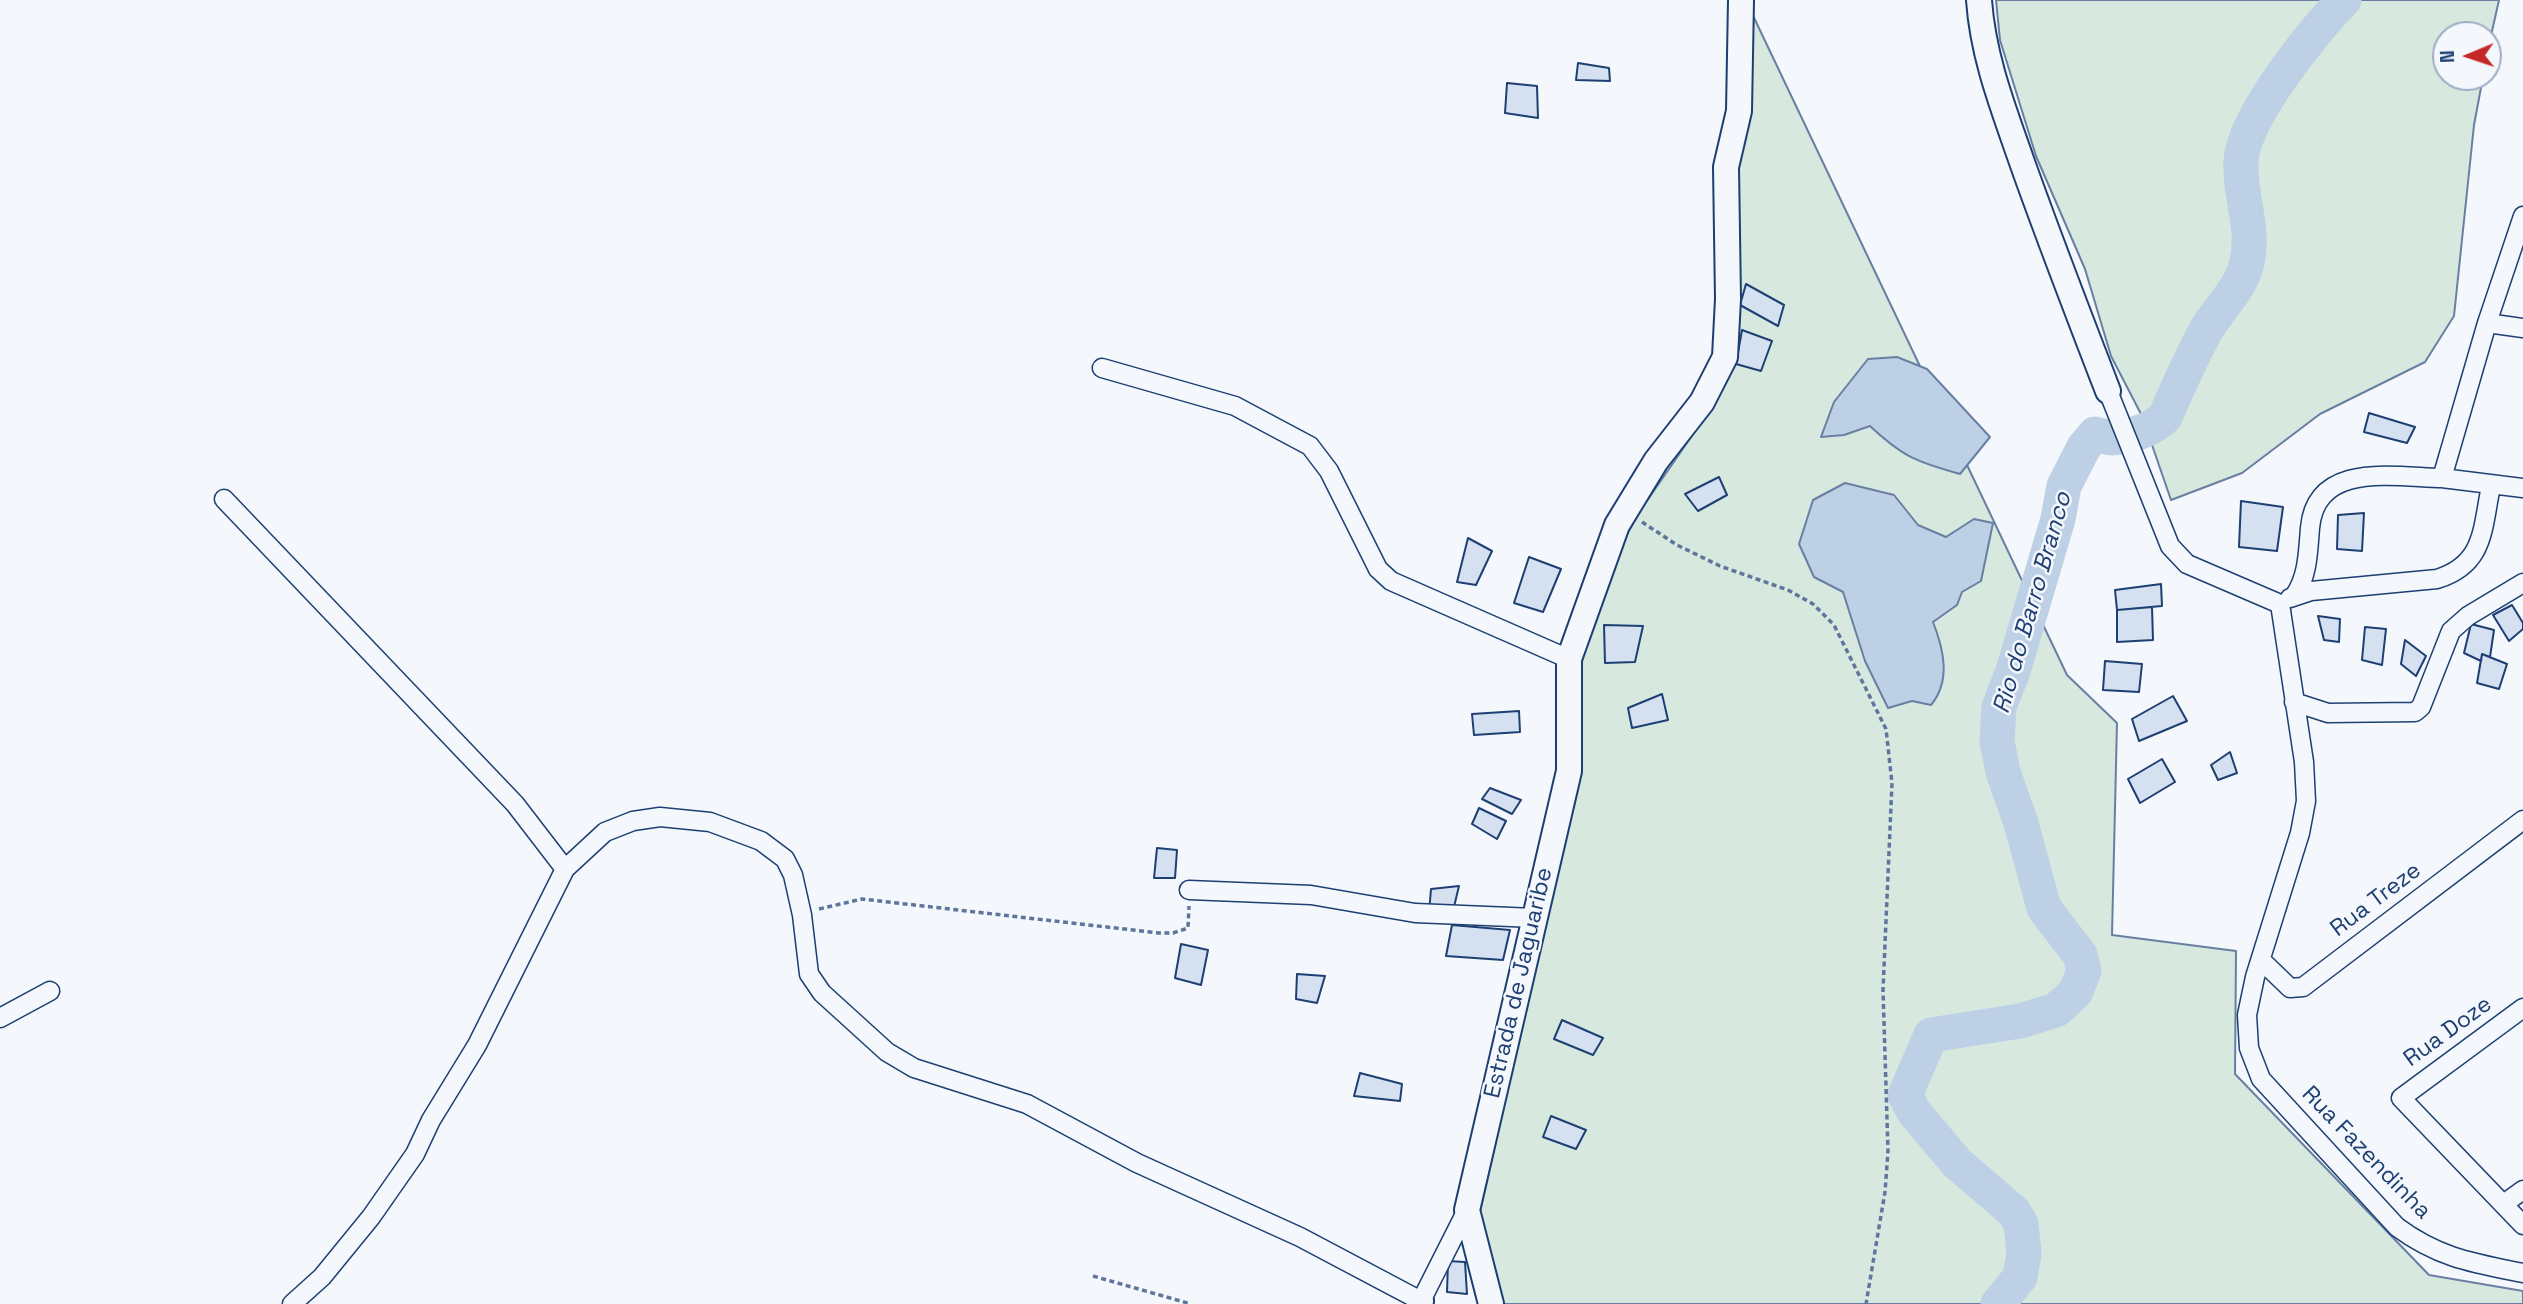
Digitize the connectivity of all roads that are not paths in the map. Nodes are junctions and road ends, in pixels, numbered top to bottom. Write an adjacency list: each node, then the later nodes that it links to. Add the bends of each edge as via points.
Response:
1 (1741, 0): 14 (street, Estrada de Jaguaribe, via 1739,111 1726,167 1725,357 1702,402 1656,461 1617,525)
2 (1979, 0): 7 (street, via 1990,70)
3 (2523, 216): 4 (street)
4 (2487, 323): 5 (street); 8 (street)
5 (2523, 328)
6 (1102, 368): 14 (street, via 1235,406 1310,446 1329,471 1378,569 1391,581)
7 (2108, 391): 13 (street, via 2170,546 2187,564)
8 (2442, 478): 9 (street); 13 (street, via 2365,476 2324,490 2311,517 2306,569)
9 (2491, 486): 10 (street); 13 (street, via 2479,542 2468,564 2456,573)
10 (2523, 488)
11 (224, 499): 17 (street, via 516,804)
12 (2523, 583): 15 (street, via 2451,631 2421,707 2414,712 2328,713)
13 (2288, 600): 15 (street)
14 (1569, 659): 19 (street, Estrada de Jaguaribe, via 1569,771)
15 (2294, 702): 20 (street, via 2306,801)
16 (2523, 820): 20 (street, Rua Treze, via 2303,987 2290,988)
17 (565, 869): 29 (street, via 605,832 660,817 710,822 761,841 785,859 793,875 809,974 822,993 887,1052 914,1068 1027,1104 1137,1163 1300,1237); 30 (street, via 477,1045 415,1154 328,1270)
18 (1189, 890): 19 (street, via 1311,895 1415,913)
19 (1535, 918): 26 (street, Estrada de Jaguaribe)
20 (2261, 960): 28 (street, Rua Fazendinha, via 2247,1015 2249,1048 2261,1079 2406,1234 2456,1260)
21 (50, 990): 23 (street)
22 (2523, 1008): 25 (street, Rua Doze, via 2401,1095)
23 (0, 1017)
24 (2523, 1190): 25 (street)
25 (2505, 1203): 27 (street)
26 (1467, 1210): 29 (street); 31 (street, Estrada de Jaguaribe)
27 (2523, 1225)
28 (2523, 1273)
29 (1420, 1302)
30 (292, 1304)
31 (1491, 1304)

